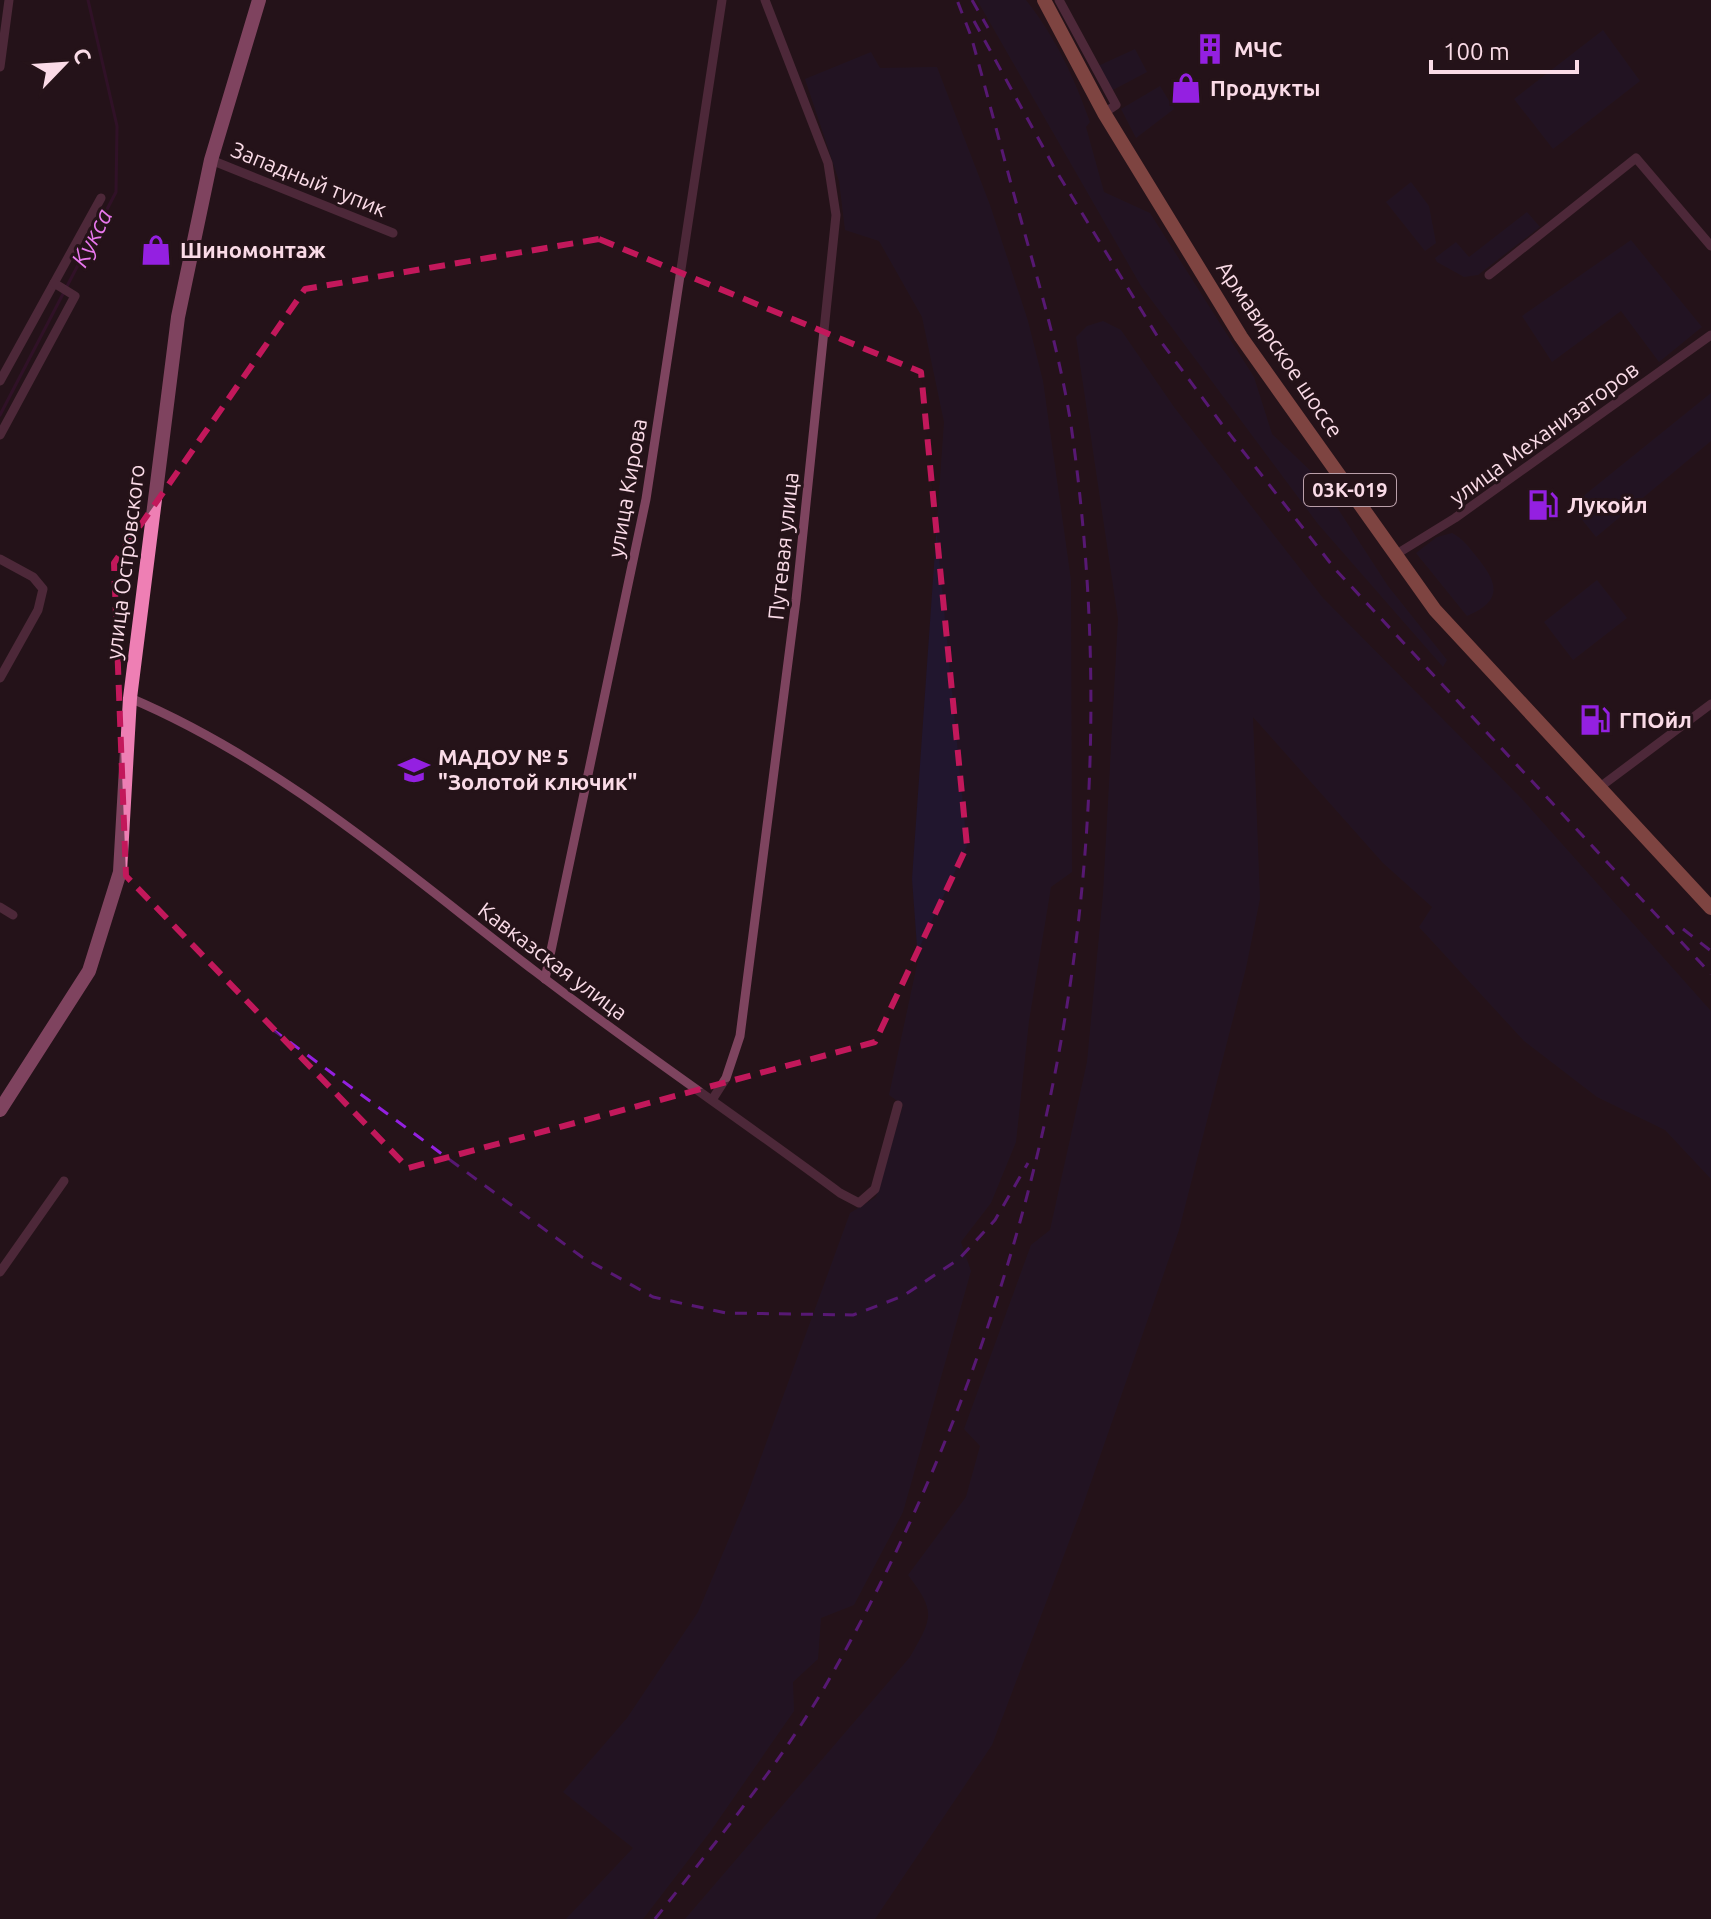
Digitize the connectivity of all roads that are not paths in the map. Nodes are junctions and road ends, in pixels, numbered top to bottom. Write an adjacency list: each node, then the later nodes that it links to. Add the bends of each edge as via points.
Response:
1 (9, 0): 9 (street)
2 (259, 0): 11 (street, улица Островского)
3 (722, 0): 29 (street, улица Кирова, via 646,499)
4 (765, 0): 30 (street, Путевая улица, via 828,163 836,215 796,600 740,1036 726,1078)
5 (1037, 0): 8 (main road)
6 (1044, 0): 8 (main road, Армавирское шоссе / 03К-019)
7 (1059, 0): 10 (street, via 1116,105)
8 (1054, 22): 10 (main road, Армавирское шоссе / 03К-019)
9 (0, 67)
10 (1104, 113): 20 (main road, Армавирское шоссе / 03К-019, via 1241,337)
11 (211, 160): 13 (street, Западный тупик); 23 (street, улица Островского, via 178,317)
12 (101, 198): 16 (street)
13 (393, 233)
14 (1711, 246): 15 (street, via 1636,158)
15 (1489, 275)
16 (61, 288): 18 (street); 19 (street, via 75,296)
17 (1711, 335): 20 (street, улица Механизаторов)
18 (0, 381)
19 (0, 435)
20 (1395, 555): 25 (main road, Армавирское шоссе / 03К-019, via 1460,639)
21 (0, 559): 22 (street, via 33,577 43,589 38,610)
22 (0, 678)
23 (130, 698): 29 (street, Кавказская улица, via 243,755 332,816); 32 (street, улица Островского, via 120,872 103,931 69,1006)
24 (1711, 704): 25 (street)
25 (1600, 787): 27 (main road, Армавирское шоссе / 03К-019)
26 (0, 907): 28 (street)
27 (1711, 908)
28 (13, 915)
29 (545, 979): 30 (street, Кавказская улица)
30 (712, 1100): 31 (street, Кавказская улица, via 859,1203 875,1189)
31 (898, 1105)
32 (0, 1110)
33 (64, 1181): 34 (street)
34 (0, 1272)

